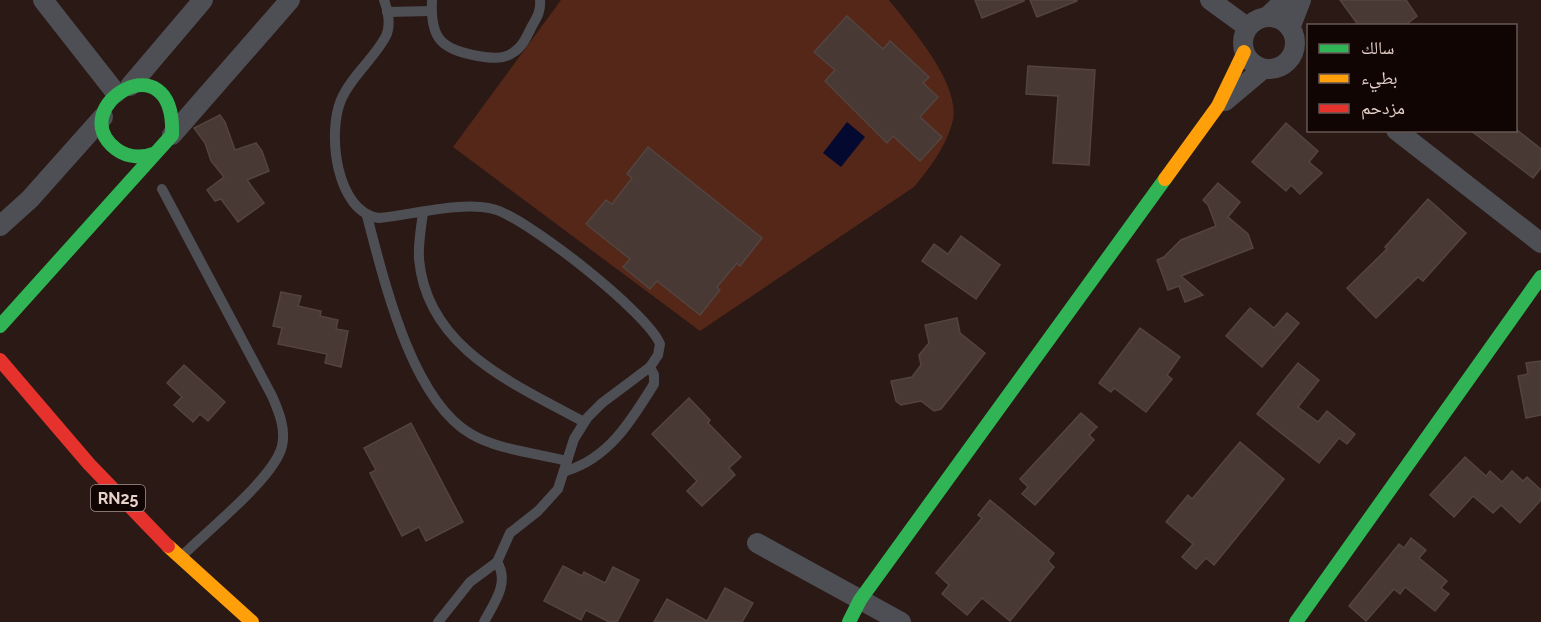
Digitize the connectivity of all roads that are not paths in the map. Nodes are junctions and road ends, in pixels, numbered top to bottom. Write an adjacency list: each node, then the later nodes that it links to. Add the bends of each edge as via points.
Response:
1 (43, 0): 17 (street)
2 (203, 0): 17 (street)
3 (290, 0): 21 (street)
4 (384, 0): 10 (lane)
5 (540, 0): 9 (lane, via 540,10 524,41 516,51 502,58 449,48 434,30)
6 (1210, 0): 12 (street)
7 (1285, 0): 11 (street)
8 (1301, 0): 13 (street)
9 (432, 6): 10 (lane)
10 (387, 12): 25 (lane, via 386,36 348,86 335,123 347,197)
11 (1267, 17): 12 (street); 13 (street, via 1280,19)
12 (1247, 27): 14 (street, via 1242,39)
13 (1290, 28): 15 (street)
14 (1244, 52): 16 (street, via 1251,63); 18 (street)
15 (1301, 56): 16 (street, via 1276,68)
16 (1263, 69): 18 (street)
17 (123, 90): 19 (street, via 107,103); 21 (street, via 153,87 168,100 174,111)
18 (1218, 106): 37 (street)
19 (103, 117): 22 (street, via 112,146 123,154 135,157); 26 (street, via 30,199)
20 (1399, 132): 27 (street)
21 (172, 135): 22 (street)
22 (156, 153): 29 (street)
23 (162, 189): 35 (lane, via 272,396 283,431 283,444 271,470)
24 (423, 213): 25 (lane, via 379,219); 31 (lane, via 479,207 504,212 526,224 639,315 660,344); 32 (lane, via 421,272 430,301 450,335 484,366)
25 (367, 216): 33 (lane, via 407,346 437,404 460,427 484,440)
26 (0, 225)
27 (1541, 243)
28 (1541, 277): 43 (street)
29 (0, 326)
30 (0, 360): 35 (street, RN25, via 121,501)
31 (650, 367): 32 (lane, via 602,403); 33 (lane, via 654,384 613,443 593,460)
32 (584, 422): 33 (lane, via 574,439)
33 (567, 466): 36 (lane, via 558,489 548,501 510,533)
34 (757, 543): 37 (street)
35 (179, 559): 38 (street, RN25)
36 (497, 562): 39 (lane, via 470,582); 40 (lane, via 502,587)
37 (860, 600): 41 (street); 42 (street)
38 (252, 622)
39 (438, 622)
40 (484, 622)
41 (849, 622)
42 (901, 622)
43 (1296, 622)

